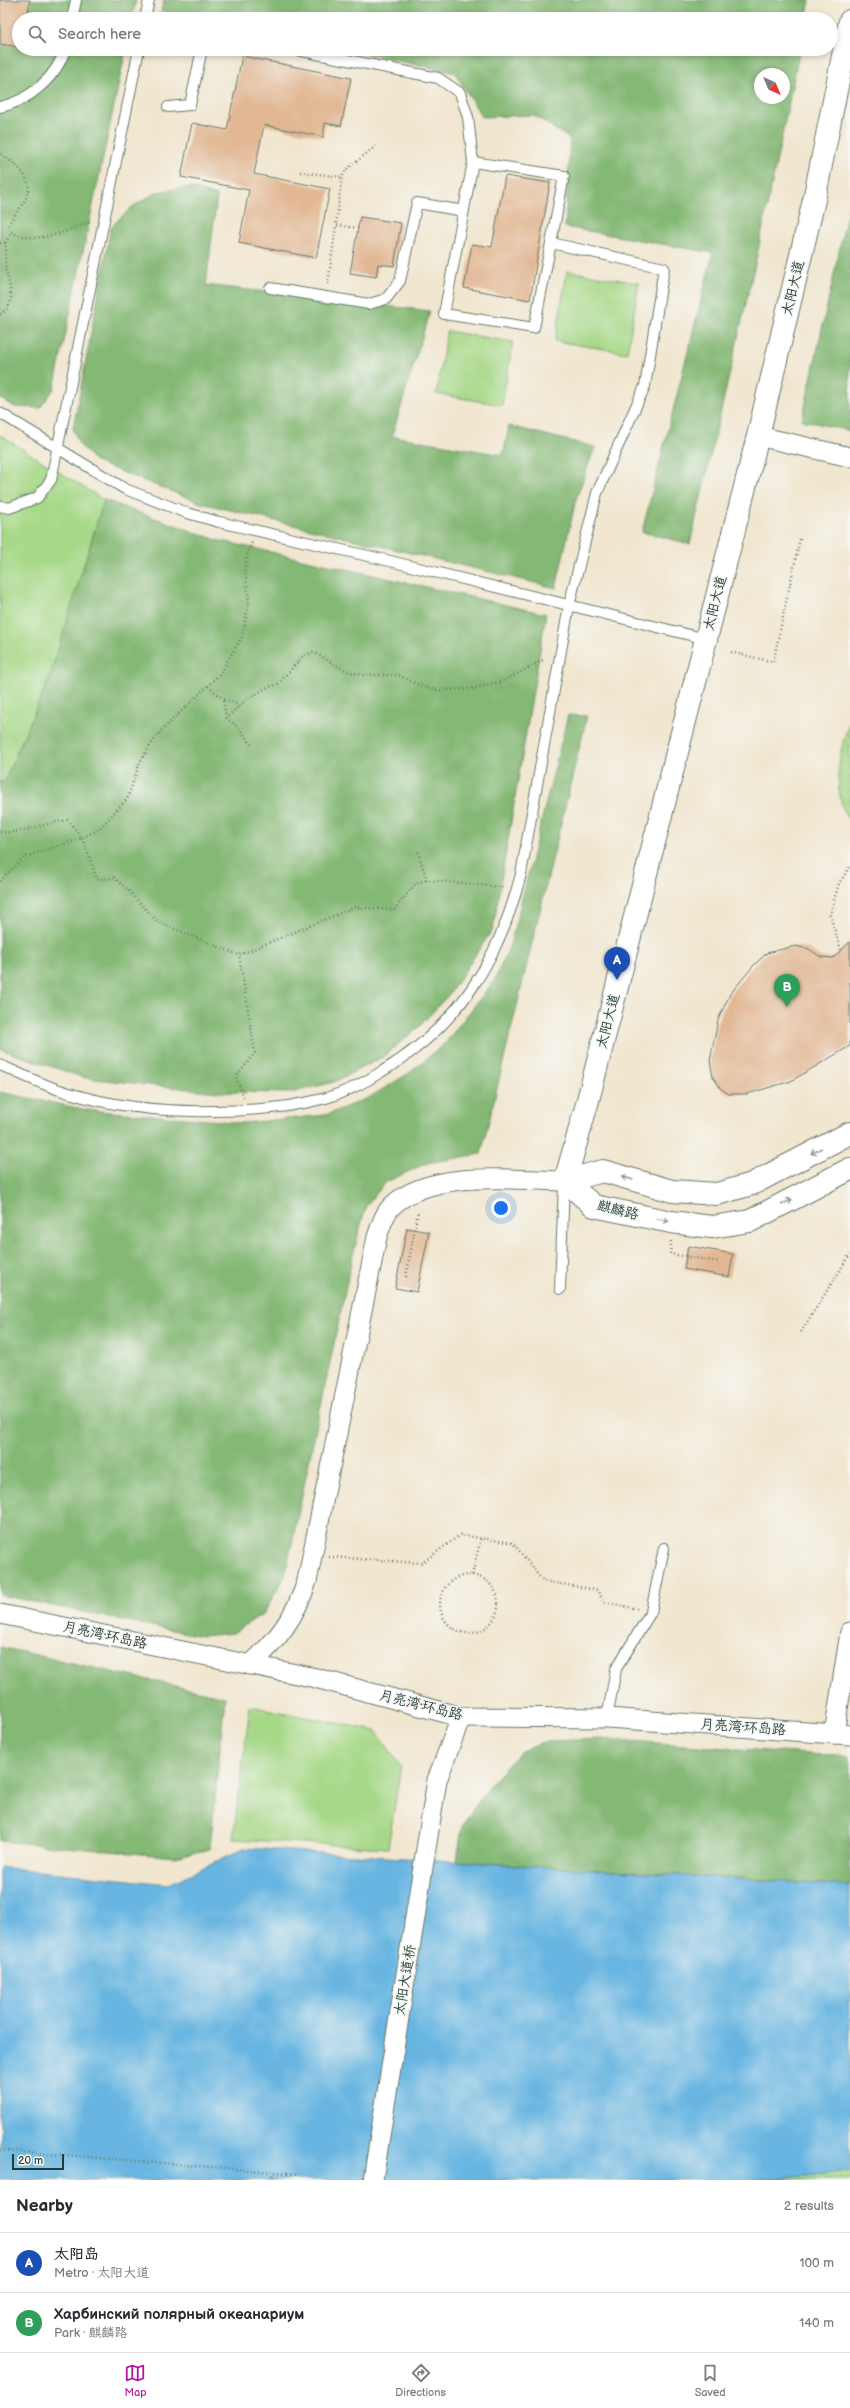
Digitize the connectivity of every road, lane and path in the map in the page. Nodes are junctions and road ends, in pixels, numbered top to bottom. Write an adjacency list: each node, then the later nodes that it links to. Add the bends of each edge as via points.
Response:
1 (76, 0): 3 (lane)
2 (149, 0): 4 (lane)
3 (73, 12)
4 (146, 12)
5 (850, 21): 29 (main road, 太阳大道, via 814,200)
6 (63, 56): 10 (lane, via 62,61 39,88 8,106)
7 (138, 56): 18 (lane)
8 (200, 56): 11 (lane, via 190,105)
9 (327, 56): 14 (lane, via 438,78 460,93 468,117)
10 (0, 107)
11 (168, 108)
12 (377, 145): 16 (path, via 347,169)
13 (0, 154): 21 (path, via 21,168 26,182 27,197 9,224)
14 (473, 162): 17 (lane); 24 (lane, via 564,176)
15 (300, 172): 16 (path)
16 (342, 177): 19 (path)
17 (464, 212): 24 (lane, via 444,314 534,328); 26 (lane, via 417,203 400,280 386,299 369,304)
18 (104, 216): 21 (path, via 43,238 26,239); 30 (lane)
19 (336, 225): 20 (path); 26 (path)
20 (358, 228)
21 (12, 233): 23 (path)
22 (0, 242): 23 (path)
23 (5, 243): 27 (path, via 5,261 11,287 10,301 5,311)
24 (551, 243): 35 (lane, via 664,268 645,386 597,492)
25 (270, 288): 26 (lane)
26 (326, 297)
27 (0, 314)
28 (0, 413): 30 (lane)
29 (758, 436): 31 (street); 36 (main road, 太阳大道)
30 (57, 449): 32 (lane, via 51,480 37,498 9,508); 33 (lane, via 125,489 219,522)
31 (850, 457)
32 (0, 506)
33 (257, 531): 35 (lane); 39 (path, via 247,555 245,570 249,601 242,637 219,675)
34 (800, 539): 37 (path, via 773,662)
35 (570, 606): 36 (lane); 38 (lane)
36 (706, 639): 57 (main road, 太阳大道, via 589,1097)
37 (731, 652)
38 (560, 659): 41 (path, via 546,659 505,680 473,689 437,690 426,688 398,675 361,675 345,670 313,652 303,656 278,684 266,688); 50 (lane)
39 (208, 686): 40 (path); 45 (path, via 160,730 140,762 127,799 99,829)
40 (223, 699): 41 (path); 42 (path)
41 (240, 705): 42 (path)
42 (226, 718): 43 (path, via 238,727)
43 (253, 747)
44 (0, 832): 45 (path, via 12,833 48,822 66,820 76,827)
45 (82, 838): 49 (path, via 25,857); 52 (path, via 97,879 114,878 158,922)
46 (418, 852): 48 (path)
47 (850, 867): 51 (path, via 839,883 830,915)
48 (426, 880): 50 (path); 52 (path, via 416,883 394,910 355,907)
49 (0, 881)
50 (518, 888): 54 (lane, via 504,932 481,974 454,1012 417,1049 353,1088 302,1104)
51 (841, 950)
52 (239, 955): 54 (path, via 255,1053 236,1077)
53 (0, 1065): 54 (lane, via 46,1085 103,1100 168,1110)
54 (250, 1111)
55 (850, 1133): 57 (main road, one-way to 57, via 752,1184 717,1194 672,1190 603,1171)
56 (850, 1169): 59 (main road, 麒麟路, one-way to 56, via 712,1227 750,1221)
57 (565, 1181): 58 (street, via 478,1180); 59 (main road, 麒麟路, one-way to 59, via 594,1206); 63 (lane)
58 (422, 1187): 62 (path); 67 (street, via 407,1194 392,1206 377,1237)
59 (671, 1222): 61 (path, via 670,1254)
60 (850, 1254): 64 (path)
61 (720, 1262)
62 (406, 1277)
63 (560, 1289)
64 (800, 1332)
65 (481, 1538): 67 (path, via 460,1535 422,1563); 68 (path); 69 (path, via 513,1543 543,1581 597,1590 604,1602)
66 (664, 1548): 69 (lane)
67 (312, 1556): 72 (street, via 302,1597 293,1615 269,1648)
68 (472, 1575): 68 (path, via 482,1578 495,1592 497,1611 494,1620 487,1627 469,1634 450,1627 440,1612 440,1602 447,1585 463,1576)
69 (651, 1612): 74 (lane, via 616,1669)
70 (0, 1614): 72 (street, 月亮湾·环岛路)
71 (850, 1632): 75 (street)
72 (250, 1665): 73 (street, 月亮湾·环岛路, via 316,1678)
73 (461, 1717): 74 (street, 月亮湾·环岛路); 80 (street, 太阳大道·桥, via 438,1780)
74 (608, 1718): 75 (street, 月亮湾·环岛路)
75 (842, 1734)
76 (0, 2150): 77 (path)
77 (272, 2172): 78 (path); 79 (path)
78 (298, 2174)
79 (272, 2180)
80 (373, 2180)

